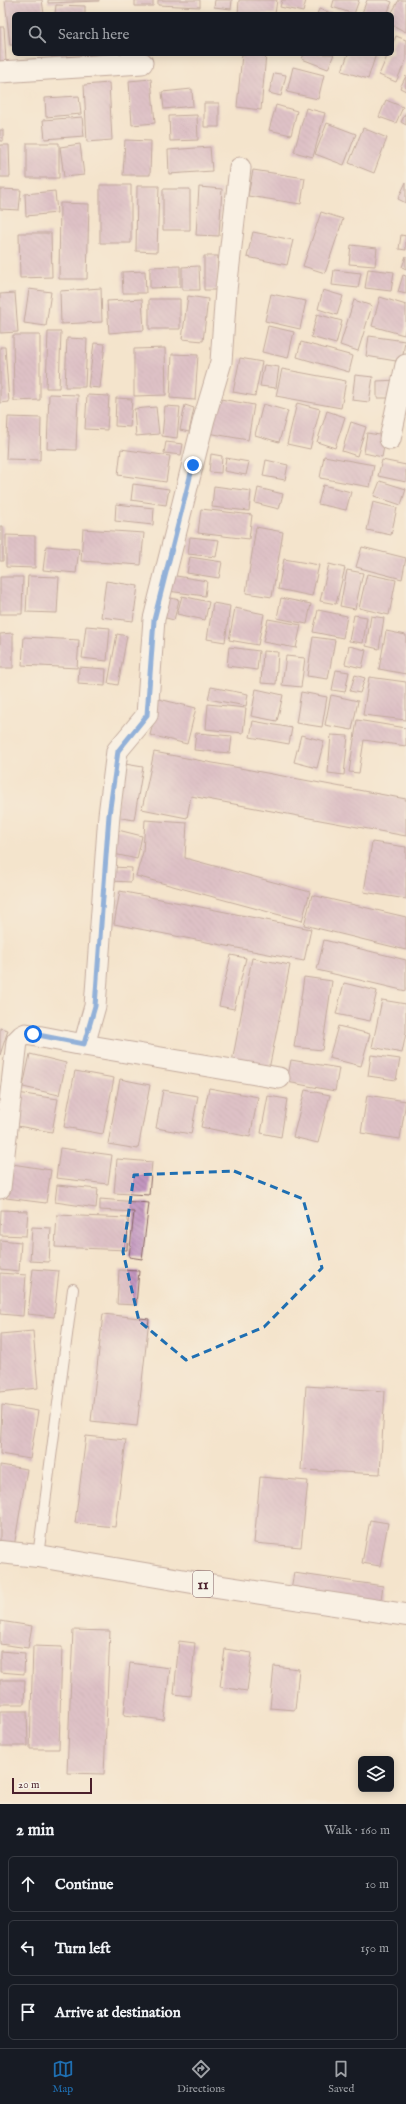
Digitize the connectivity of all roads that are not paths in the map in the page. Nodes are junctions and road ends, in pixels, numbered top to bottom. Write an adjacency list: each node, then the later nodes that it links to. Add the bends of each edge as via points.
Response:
1 (142, 63): 2 (street)
2 (0, 72)
3 (240, 168): 6 (street, via 226,290 221,362 154,620 147,715 118,751 109,815 95,1006)
4 (406, 365): 5 (street)
5 (390, 439)
6 (84, 1044): 7 (street); 8 (street, via 33,1034 22,1036 17,1041)
7 (279, 1078)
8 (5, 1094): 9 (street)
9 (0, 1188)
10 (73, 1289): 12 (lane)
11 (0, 1552): 12 (highway, 11)
12 (38, 1556): 13 (highway, 11)
13 (406, 1615)

